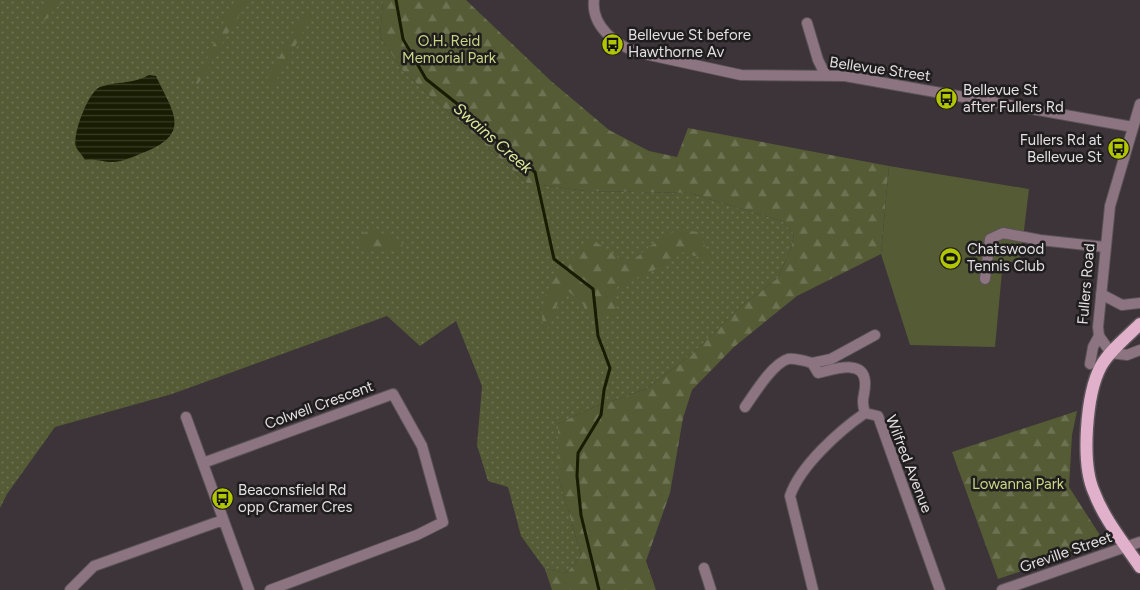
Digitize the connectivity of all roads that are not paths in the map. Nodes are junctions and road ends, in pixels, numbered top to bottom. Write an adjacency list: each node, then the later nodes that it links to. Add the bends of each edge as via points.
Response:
1 (594, 0): 3 (street, Bellevue Street, via 593,13 601,28 633,51 733,74)
2 (807, 23): 3 (street)
3 (826, 76): 5 (street, Bellevue Street, via 894,84)
4 (1140, 104): 5 (street, Fullers Road)
5 (1133, 127): 6 (street, Fullers Road, via 1110,206)
6 (1105, 247): 7 (street, via 1003,233 990,239); 8 (street, Fullers Road)
7 (985, 279)
8 (1101, 294): 9 (street, via 1122,305); 12 (street, Fullers Road)
9 (1140, 303)
10 (1140, 324): 14 (main road)
11 (876, 335): 15 (street, via 831,359)
12 (1098, 336): 14 (street, Fullers Road); 16 (street)
13 (1140, 350): 14 (street, via 1127,355)
14 (1111, 353): 23 (main road, via 1095,381 1087,468 1097,500)
15 (812, 363): 17 (street, via 787,359 775,367); 18 (street, via 818,372 845,367 862,373 865,381 861,401)
16 (1090, 364)
17 (745, 407)
18 (865, 413): 30 (street, Wilfred Avenue, via 831,442 794,484 790,496); 31 (street, Wilfred Avenue, via 878,416)
19 (186, 416): 20 (street)
20 (203, 463): 21 (street); 28 (street, Colwell Crescent, via 393,394 422,446 443,522 418,535)
21 (224, 520): 26 (street, via 94,566); 27 (street)
22 (1140, 542): 23 (street, Greville Street)
23 (1126, 546): 24 (main road); 32 (street, Greville Street)
24 (1140, 566)
25 (704, 568): 29 (street)
26 (70, 590)
27 (250, 590)
28 (270, 590)
29 (710, 590)
30 (813, 590)
31 (940, 590)
32 (1002, 590)

